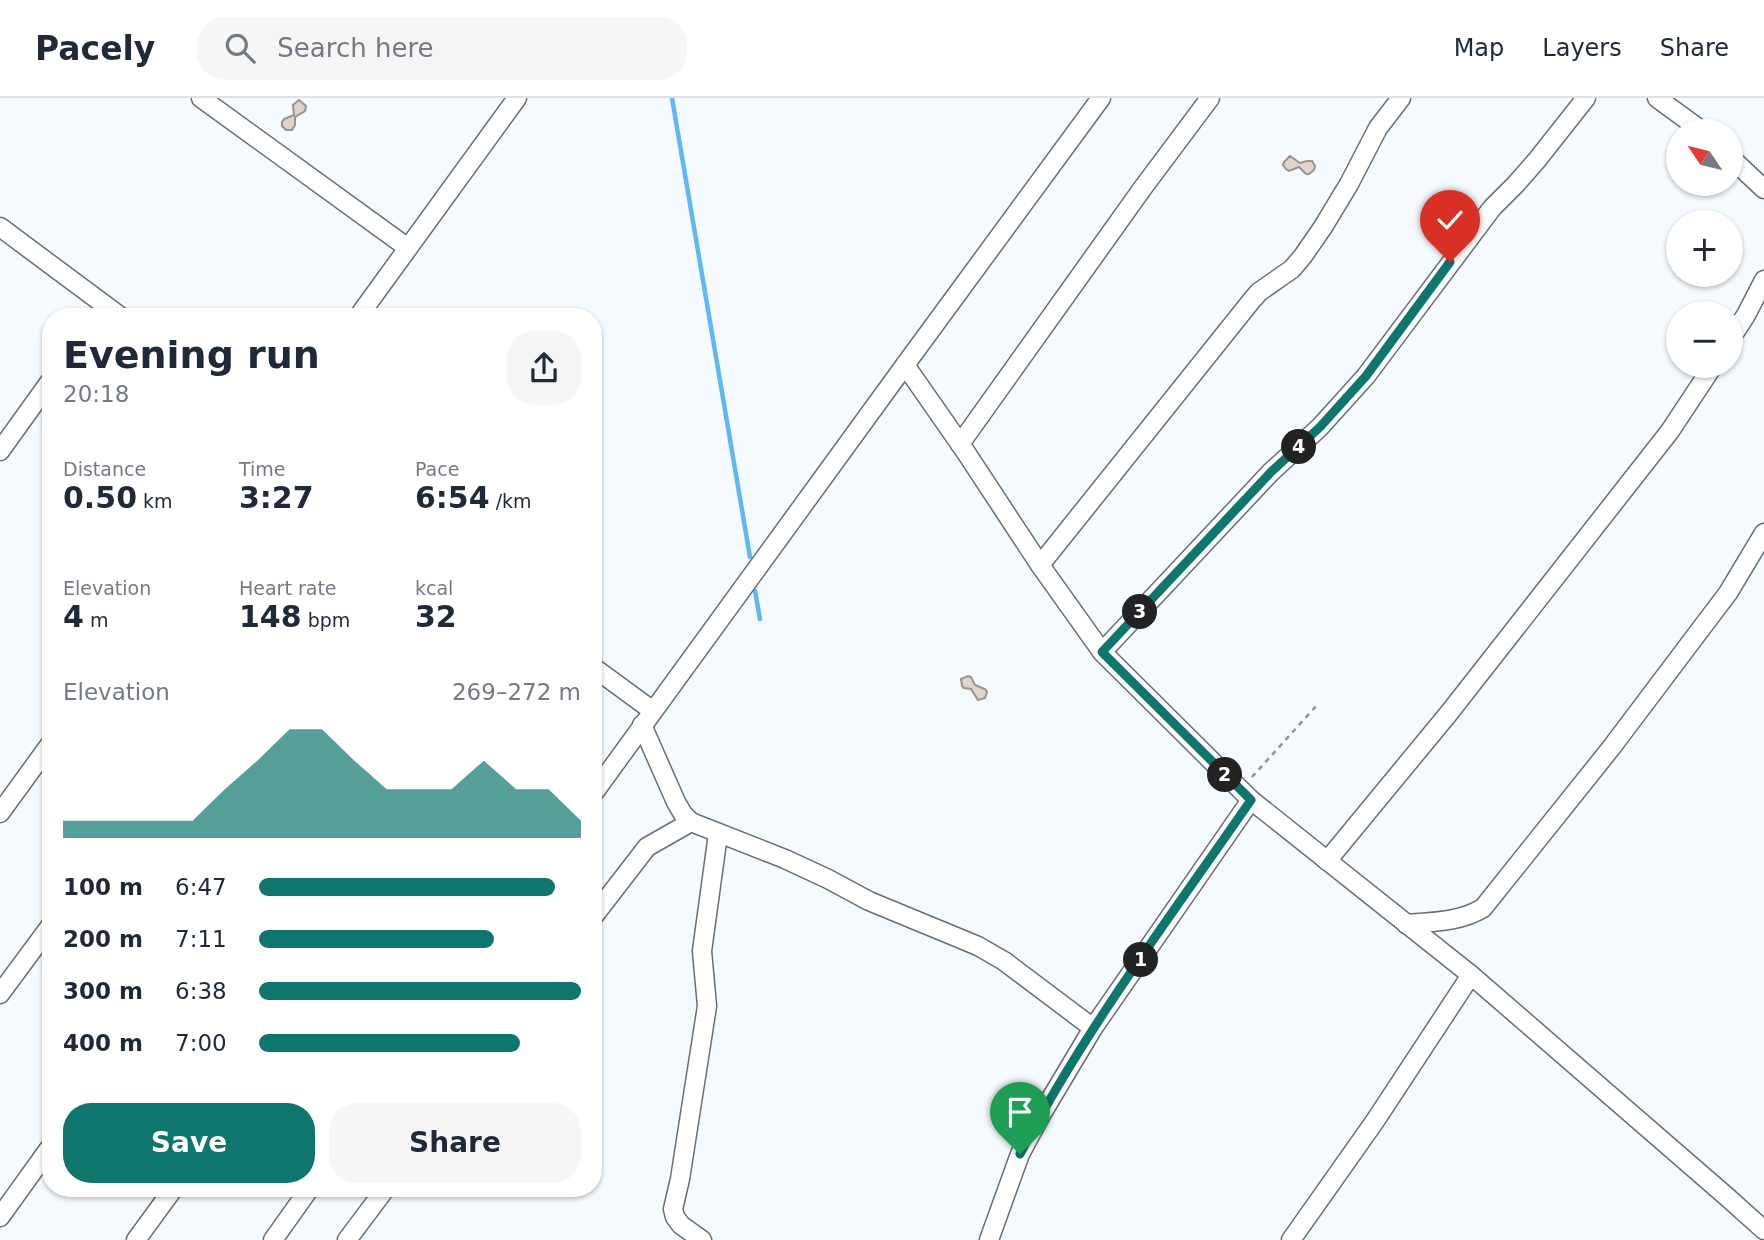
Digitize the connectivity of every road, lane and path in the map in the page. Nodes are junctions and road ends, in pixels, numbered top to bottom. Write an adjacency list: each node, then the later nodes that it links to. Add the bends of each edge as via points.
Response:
1 (201, 98): 12 (street)
2 (517, 98): 12 (street)
3 (1101, 98): 17 (street)
4 (1210, 98): 20 (street)
5 (1401, 98): 23 (street, via 1378,128 1303,256 1259,292)
6 (1586, 98): 24 (street, via 1492,208 1366,376)
7 (1657, 98): 8 (street)
8 (1686, 119)
9 (1743, 169): 10 (street)
10 (1764, 189)
11 (0, 227): 14 (street)
12 (408, 248): 15 (street)
13 (1764, 280): 16 (street)
14 (96, 308)
15 (365, 308)
16 (1743, 320)
17 (905, 365): 20 (street); 27 (street)
18 (1705, 378): 34 (street, via 1670,431)
19 (42, 393): 21 (street)
20 (960, 444): 23 (street)
21 (0, 451)
22 (1764, 533): 36 (street, via 1728,593 1483,908 1454,920)
23 (1040, 565): 24 (street)
24 (1102, 652): 30 (street)
25 (602, 675): 27 (street)
26 (1318, 704): 30 (path)
27 (648, 718): 29 (street); 32 (street, via 676,802)
28 (42, 755): 31 (street)
29 (602, 782)
30 (1246, 795): 34 (street); 40 (street)
31 (0, 813)
32 (691, 822): 33 (street); 35 (street, via 647,847)
33 (718, 834): 40 (street, via 785,859 978,947 1004,961); 50 (street, via 702,951 707,1006 673,1209 681,1225)
34 (1327, 861): 36 (street)
35 (602, 905)
36 (1406, 924): 38 (street)
37 (42, 937): 39 (street)
38 (1471, 975): 46 (street); 52 (street)
39 (0, 994)
40 (1093, 1028): 51 (street, via 1020,1154)
41 (42, 1159): 45 (street)
42 (167, 1197): 47 (street)
43 (304, 1197): 48 (street)
44 (379, 1197): 49 (street)
45 (0, 1217)
46 (1764, 1230)
47 (136, 1240)
48 (273, 1240)
49 (347, 1240)
50 (702, 1240)
51 (989, 1240)
52 (1291, 1240)

